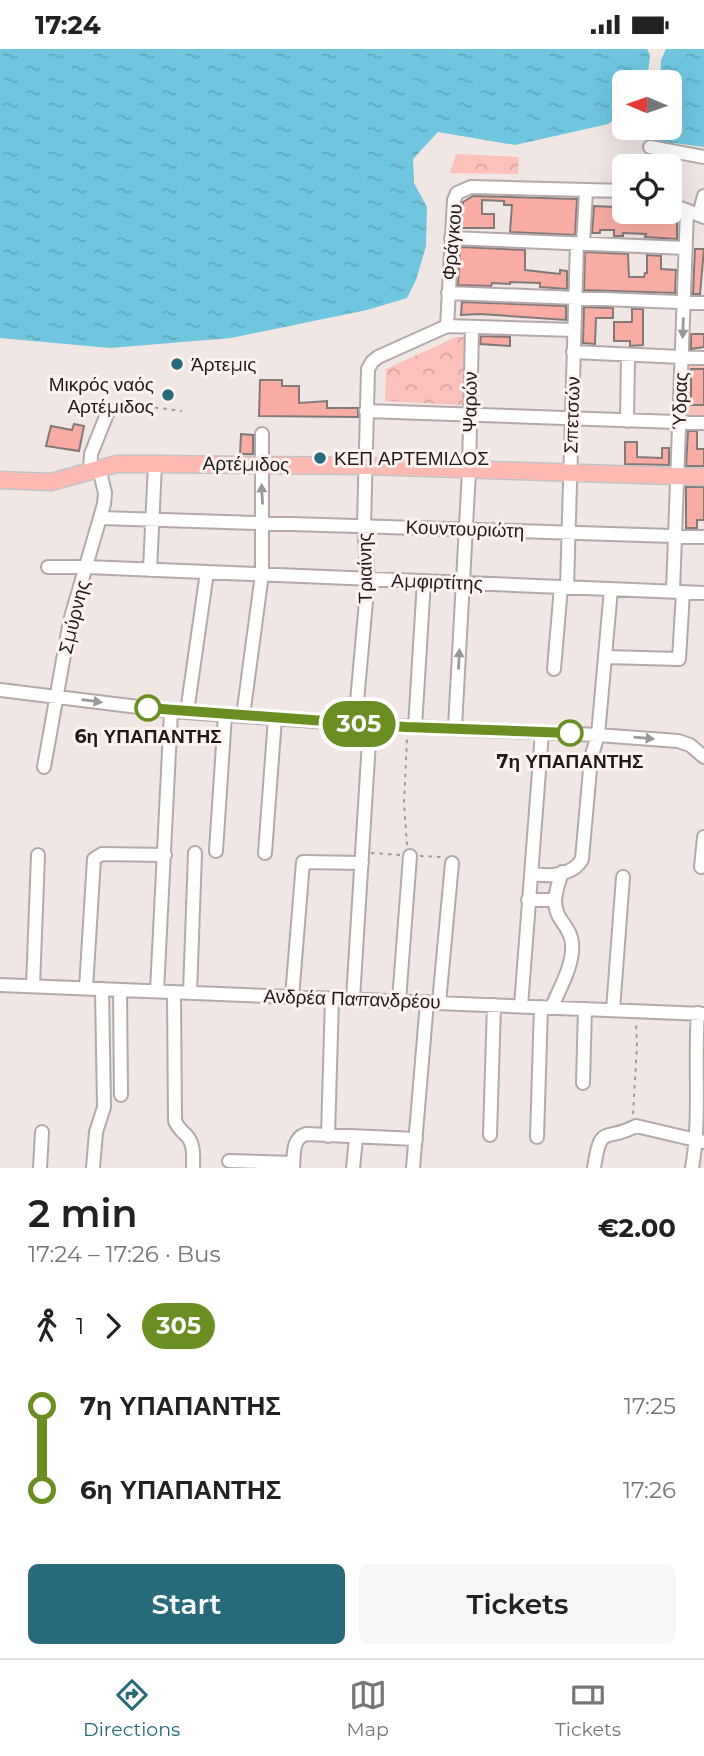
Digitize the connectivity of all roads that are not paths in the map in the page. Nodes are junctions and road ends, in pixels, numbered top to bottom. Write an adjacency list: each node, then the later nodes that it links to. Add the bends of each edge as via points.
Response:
1 (650, 147): 2 (street)
2 (704, 157)
3 (586, 191): 4 (street, Φράγκου); 7 (street, Φράγκου, via 463,189 454,200); 8 (street, Σπετσών)
4 (612, 191)
5 (704, 196): 6 (street, Ύδρας)
6 (697, 214): 9 (street, Ύδρας)
7 (451, 238): 8 (street); 10 (street, Φράγκου)
8 (580, 243): 9 (street); 11 (street, Σπετσών)
9 (685, 248): 12 (street, Ύδρας)
10 (448, 293): 11 (street); 14 (street, Φράγκου)
11 (575, 298): 12 (street); 16 (street, Σπετσών)
12 (684, 302): 13 (street); 19 (street, Ύδρας, one-way to 19)
13 (704, 303)
14 (447, 326): 15 (street); 22 (street, via 374,359 368,369)
15 (472, 328): 16 (street); 23 (street, Ψαρών)
16 (574, 330): 17 (street, Σπετσών)
17 (573, 352): 18 (street); 24 (street, Σπετσών)
18 (628, 356): 19 (street); 25 (street)
19 (681, 358): 20 (street); 26 (street, Ύδρας)
20 (704, 358)
21 (109, 409): 32 (street, via 91,454)
22 (366, 411): 23 (street); 31 (street, Τριαίνης)
23 (470, 415): 24 (street); 33 (street, Ψαρών)
24 (572, 419): 25 (street); 34 (street, Σπετσών)
25 (626, 421): 26 (street)
26 (679, 423): 27 (street); 35 (street, Ύδρας)
27 (704, 423)
28 (262, 434): 30 (street)
29 (155, 464): 30 (main road, Αρτέμιδος); 32 (main road, Αρτέμιδος, via 117,464); 39 (street)
30 (261, 464): 31 (main road, Αρτέμιδος); 40 (street, one-way to 30)
31 (366, 466): 33 (main road, Αρτέμιδος); 41 (street, Τριαίνης)
32 (94, 470): 37 (main road, Αρτέμιδος, via 51,482); 38 (street, Σμύρνης, via 105,493)
33 (469, 471): 34 (main road, Αρτέμιδος); 42 (street, Ψαρών)
34 (570, 474): 35 (main road, Αρτέμιδος); 43 (street, Σπετσών)
35 (677, 476): 36 (main road, Αρτέμιδος); 44 (street, Ύδρας)
36 (704, 477)
37 (0, 479)
38 (101, 518): 39 (street, Κουντουριώτη); 47 (street, Σμύρνης)
39 (153, 519): 40 (street, Κουντουριώτη); 48 (street)
40 (263, 523): 41 (street, Κουντουριώτη); 50 (street)
41 (364, 526): 42 (street, Κουντουριώτη); 51 (street, Τριαίνης)
42 (466, 529): 43 (street, Κουντουριώτη); 53 (street, Ψαρών)
43 (568, 533): 44 (street, Κουντουριώτη); 54 (street, Σπετσών)
44 (675, 536): 45 (street, Κουντουριώτη); 56 (street, Ύδρας)
45 (704, 537)
46 (48, 567): 47 (street, Αμφιρτίτης)
47 (87, 567): 48 (street, Αμφιρτίτης); 61 (street, Σμύρνης, via 70,621)
48 (150, 570): 49 (street, Αμφιρτίτης)
49 (206, 572): 50 (street, Αμφιρτίτης); 63 (street)
50 (262, 574): 51 (street, Αμφιρτίτης); 65 (street)
51 (368, 579): 52 (street, Αμφιρτίτης); 67 (street, Τριαίνης)
52 (424, 581): 53 (street, Αμφιρτίτης); 69 (street)
53 (464, 583): 54 (street, Αμφιρτίτης); 70 (street, Ψαρών, one-way to 53)
54 (564, 587): 55 (street, Αμφιρτίτης); 59 (street, Σπετσών)
55 (611, 589): 56 (street, Αμφιρτίτης); 58 (street)
56 (678, 592): 57 (street, Αμφιρτίτης); 58 (street, Ύδρας, via 679,659)
57 (704, 593)
58 (606, 657): 72 (street)
59 (554, 669)
60 (0, 690): 61 (street)
61 (55, 697): 62 (street, one-way to 62); 74 (street, Σμύρνης)
62 (171, 711): 63 (street); 80 (street)
63 (187, 712): 64 (street)
64 (225, 715): 65 (street); 76 (street)
65 (243, 716): 66 (street)
66 (275, 718): 67 (street); 78 (street)
67 (355, 723): 68 (street)
68 (370, 725): 69 (street); 82 (street)
69 (410, 727): 70 (street)
70 (455, 727): 71 (street)
71 (542, 732): 72 (street); 86 (street)
72 (598, 735): 73 (street, one-way to 73, via 678,741); 85 (street, via 591,758 582,859 578,867)
73 (703, 754)
74 (44, 767)
75 (704, 837): 84 (street)
76 (216, 851)
77 (195, 853): 97 (street)
78 (265, 853)
79 (38, 855): 91 (street)
80 (165, 855): 92 (street, via 102,854 94,859); 95 (street)
81 (410, 856): 101 (street)
82 (362, 863): 98 (street, via 303,862); 100 (street)
83 (452, 863): 102 (street)
84 (702, 867)
85 (562, 872): 86 (street); 89 (street)
86 (531, 873): 88 (street)
87 (623, 877): 107 (street)
88 (528, 900): 89 (street); 104 (street)
89 (555, 900): 105 (street, via 572,945 568,967)
90 (0, 985): 91 (street, Ανδρέα Παπανδρέου)
91 (33, 986): 92 (street, Ανδρέα Παπανδρέου)
92 (86, 988): 93 (street, Ανδρέα Παπανδρέου)
93 (102, 989): 94 (street, Ανδρέα Παπανδρέου); 122 (street, via 104,1107)
94 (120, 990): 95 (street, Ανδρέα Παπανδρέου); 110 (street)
95 (158, 991): 96 (street, Ανδρέα Παπανδρέου)
96 (174, 992): 97 (street, Ανδρέα Παπανδρέου); 123 (street, via 175,1121 192,1143)
97 (190, 993): 98 (street, Ανδρέα Παπανδρέου)
98 (292, 997): 99 (street, Ανδρέα Παπανδρέου)
99 (332, 998): 100 (street, Ανδρέα Παπανδρέου); 114 (street)
100 (354, 999): 101 (street, Ανδρέα Παπανδρέου)
101 (399, 1001): 102 (street, Ανδρέα Παπανδρέου)
102 (433, 1002): 103 (street, Ανδρέα Παπανδρέου); 117 (street)
103 (494, 1005): 104 (street, Ανδρέα Παπανδρέου); 113 (street)
104 (521, 1006): 105 (street, Ανδρέα Παπανδρέου)
105 (547, 1007): 106 (street, Ανδρέα Παπανδρέου); 115 (street)
106 (585, 1009): 107 (street, Ανδρέα Παπανδρέου); 109 (street)
107 (613, 1010): 108 (street, Ανδρέα Παπανδρέου)
108 (701, 1014): 111 (street)
109 (583, 1083)
110 (121, 1095)
111 (700, 1098): 118 (street)
112 (43, 1132): 121 (street)
113 (490, 1135)
114 (328, 1136): 116 (street); 120 (street, via 299,1136)
115 (537, 1137)
116 (356, 1138): 117 (street); 124 (street)
117 (416, 1139): 125 (street)
118 (701, 1141): 126 (street, via 636,1125 602,1137); 127 (street)
119 (229, 1161): 120 (street)
120 (293, 1165)
121 (40, 1168)
122 (93, 1168)
123 (192, 1168)
124 (353, 1168)
125 (413, 1168)
126 (594, 1168)
127 (692, 1168)

